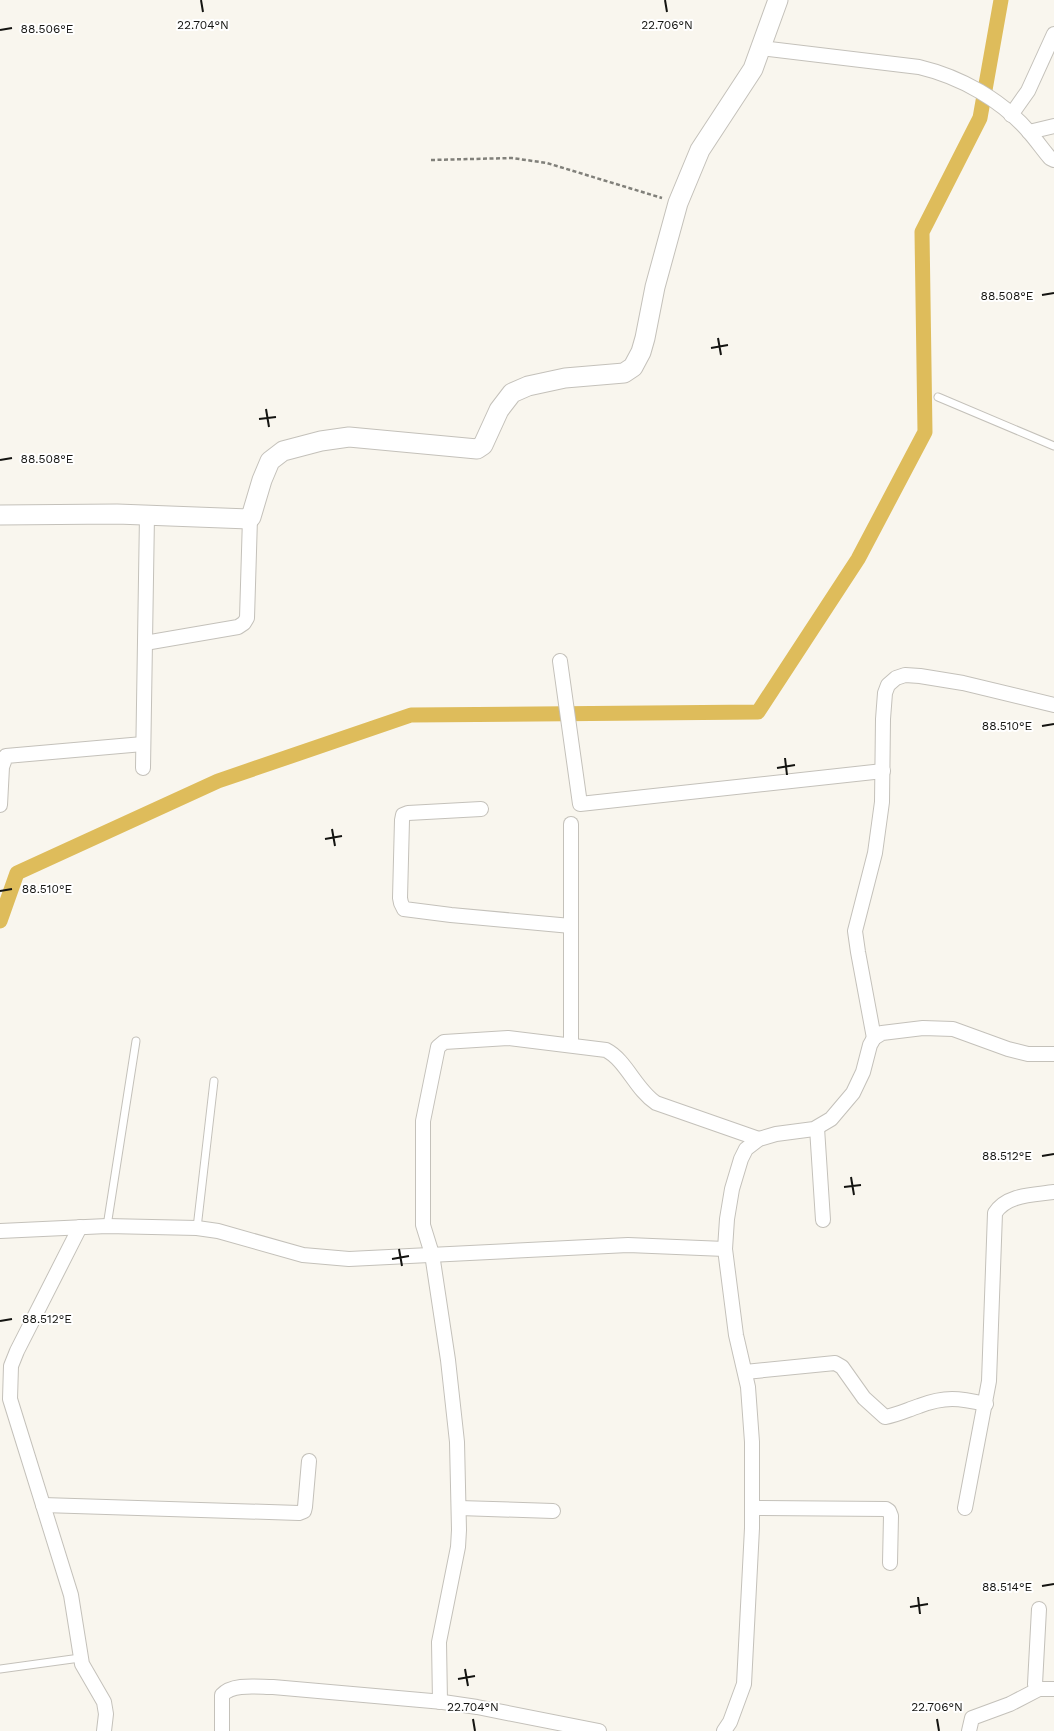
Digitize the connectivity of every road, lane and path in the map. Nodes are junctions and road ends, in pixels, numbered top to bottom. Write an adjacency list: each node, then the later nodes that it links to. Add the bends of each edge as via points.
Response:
1 (778, 0): 3 (street)
2 (1054, 34): 4 (street, via 1028,91)
3 (761, 48): 4 (street, via 941,72 965,83); 9 (street, via 753,69 700,150)
4 (1011, 115): 6 (street)
5 (1054, 126): 6 (street)
6 (1029, 132): 8 (street)
7 (431, 160): 9 (path, via 512,158 547,163)
8 (1054, 160)
9 (678, 203): 14 (street, via 641,352 633,367 624,373 565,378 512,393 477,450 349,437 283,451 270,461)
10 (938, 397): 11 (lane)
11 (1054, 446)
12 (0, 515): 13 (street)
13 (147, 515): 14 (street); 15 (street)
14 (250, 518): 15 (street, via 247,618 244,623 238,627)
15 (145, 643): 18 (street)
16 (560, 661): 21 (street, via 580,804)
17 (1054, 705): 21 (street, via 920,676 896,678 885,693)
18 (143, 744): 19 (street); 20 (street)
19 (3, 755): 22 (street)
20 (142, 768)
21 (883, 771): 26 (street, via 875,853 855,931)
22 (0, 805)
23 (482, 809): 25 (street, via 403,815 400,898 404,909)
24 (571, 824): 25 (street)
25 (571, 926): 28 (street)
26 (874, 1038): 29 (street, via 882,1033 946,1028 1028,1054); 31 (street, via 853,1094 831,1119)
27 (136, 1041): 35 (lane)
28 (571, 1045): 32 (street, via 608,1050 656,1103); 40 (street, via 501,1038 444,1042 438,1047 423,1121 423,1226)
29 (1054, 1054)
30 (214, 1080): 37 (lane)
31 (817, 1128): 32 (street); 34 (street)
32 (759, 1138): 39 (street, via 746,1149 741,1159 731,1196)
33 (1054, 1192): 42 (street, via 1009,1200 996,1213)
34 (823, 1220)
35 (107, 1226): 36 (street); 37 (street)
36 (80, 1227): 38 (street); 44 (street, via 11,1366 10,1399)
37 (197, 1228): 40 (street, via 303,1256 349,1259)
38 (0, 1231)
39 (725, 1249): 40 (street, via 628,1245); 41 (street, via 736,1335)
40 (432, 1254): 45 (street, via 456,1422)
41 (745, 1372): 42 (street, via 835,1363 842,1367 864,1398 885,1417 936,1400 954,1398); 46 (street, via 752,1442)
42 (986, 1404): 47 (street)
43 (309, 1461): 44 (street, via 306,1508 299,1513)
44 (43, 1505): 51 (street, via 71,1595)
45 (459, 1508): 48 (street); 55 (street, via 458,1547 439,1642)
46 (752, 1508): 49 (street, via 886,1509 891,1516); 59 (street, via 744,1678)
47 (965, 1508)
48 (553, 1511)
49 (890, 1563)
50 (1038, 1609): 54 (street, via 1035,1684)
51 (80, 1658): 52 (lane); 56 (street, via 104,1702)
52 (0, 1669)
53 (1054, 1688): 54 (street)
54 (1039, 1690): 60 (street, via 972,1718)
55 (440, 1702): 57 (street, via 273,1687 234,1689 221,1698); 58 (street)
56 (104, 1731)
57 (222, 1731)
58 (599, 1731)
59 (724, 1731)
60 (969, 1731)

